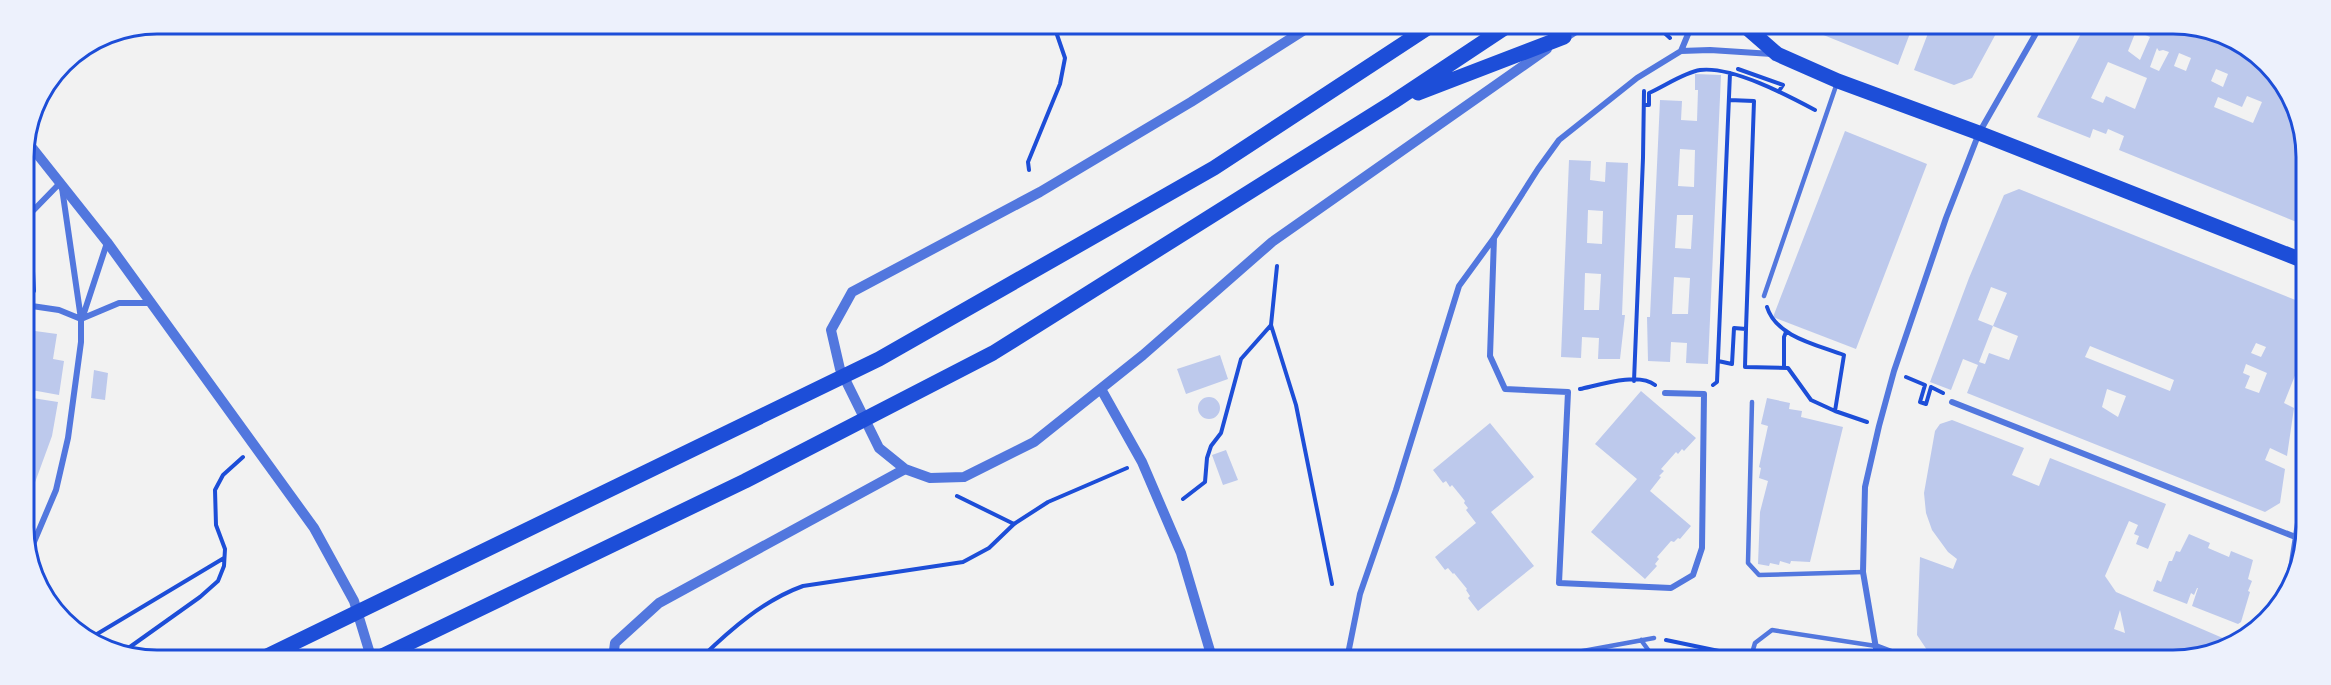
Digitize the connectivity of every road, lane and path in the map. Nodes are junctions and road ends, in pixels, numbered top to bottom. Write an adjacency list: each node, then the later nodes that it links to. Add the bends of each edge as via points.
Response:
1 (1057, 34): 31 (path, via 1065,58 1060,84 1028,162)
2 (1298, 34): 61 (street, via 1040,192 852,292 831,330 840,369 879,448)
3 (1401, 34): 18 (main road)
4 (1418, 34): 18 (main road)
5 (1495, 34): 26 (main road)
6 (1569, 34): 11 (street)
7 (1666, 34): 12 (path)
8 (1688, 34): 13 (street)
9 (1754, 34): 14 (main road)
10 (2036, 34): 29 (street)
11 (1564, 37): 26 (main road); 52 (street, via 1272,242)
12 (1672, 40)
13 (1681, 51): 14 (street); 34 (street, via 1637,78 1559,140)
14 (1777, 54): 22 (main road)
15 (1694, 64): 16 (path)
16 (1721, 66)
17 (1731, 66): 24 (path, via 1783,85)
18 (1368, 67): 77 (main road, via 1214,168 879,359)
19 (1684, 68): 20 (path)
20 (1674, 73)
21 (1730, 73): 24 (path); 25 (path); 27 (path, via 1696,71 1648,93 1648,105)
22 (1838, 81): 28 (lane); 29 (main road)
23 (1644, 87): 27 (path)
24 (1779, 91): 28 (path)
25 (1729, 100): 43 (path, via 1754,101); 45 (path)
26 (1393, 102): 79 (main road, via 993,353 745,481)
27 (1644, 105): 47 (path)
28 (1826, 117): 38 (lane)
29 (1979, 133): 36 (main road); 58 (street, via 1946,218)
30 (35, 151): 32 (street)
31 (1029, 170)
32 (61, 182): 33 (street); 35 (street); 41 (street)
33 (35, 209)
34 (1494, 238): 53 (street, via 1490,356 1505,389); 83 (street, via 1459,286 1360,594)
35 (107, 242): 39 (street); 41 (street)
36 (2296, 258)
37 (1276, 266): 42 (path)
38 (1764, 296): 44 (path, via 1770,318)
39 (151, 303): 41 (street, via 119,303); 59 (street)
40 (35, 306): 41 (street)
41 (81, 319): 67 (street, via 68,438 56,490)
42 (1271, 326): 63 (path, via 1241,359 1221,433 1207,458 1205,482); 71 (path, via 1296,405)
43 (1746, 329): 45 (path, via 1734,328 1732,364); 46 (path, via 1745,367)
44 (1786, 332): 46 (path); 57 (path, via 1844,355)
45 (1718, 362): 49 (path)
46 (1784, 368): 57 (path, via 1788,368 1810,400)
47 (1634, 381): 48 (path); 53 (path, via 1618,380)
48 (1650, 381)
49 (1717, 382)
50 (1925, 385): 51 (path, via 1920,402 1926,404)
51 (1931, 387)
52 (1101, 389): 62 (street, via 1034,442 964,477); 82 (street, via 1142,462 1181,553)
53 (1568, 392): 54 (street, via 1559,583 1671,588 1693,575 1702,548 1704,394)
54 (1665, 393)
55 (1752, 402): 70 (lane, via 1748,563 1758,574)
56 (1952, 402): 66 (street)
57 (1835, 411): 58 (path)
58 (1879, 426): 70 (street, via 1865,487)
59 (257, 447): 68 (path, via 223,475 215,490 216,525 225,549); 78 (street, via 314,528 344,579)
60 (1127, 468): 64 (path, via 1048,502)
61 (905, 470): 62 (street); 80 (street, via 659,603 615,643)
62 (940, 479): 64 (path, via 950,492)
63 (1183, 499)
64 (1014, 524): 81 (path, via 989,548 963,562 803,586 783,593)
65 (2296, 534): 66 (street)
66 (2295, 537): 69 (street)
67 (35, 538)
68 (224, 558): 72 (path); 76 (path, via 218,581)
69 (2292, 558)
70 (1863, 572): 75 (street)
71 (1332, 584)
72 (97, 634)
73 (1654, 638): 74 (lane); 86 (path)
74 (1641, 640): 84 (lane); 85 (lane)
75 (1876, 646): 87 (lane, via 1772,630 1761,636); 88 (street); 89 (street); 90 (street)
76 (130, 647)
77 (279, 650)
78 (369, 650)
79 (395, 650)
80 (614, 650)
81 (709, 650)
82 (1210, 650)
83 (1349, 650)
84 (1594, 650)
85 (1648, 650)
86 (1709, 650)
87 (1753, 650)
88 (1875, 650)
89 (1877, 650)
90 (1887, 650)

